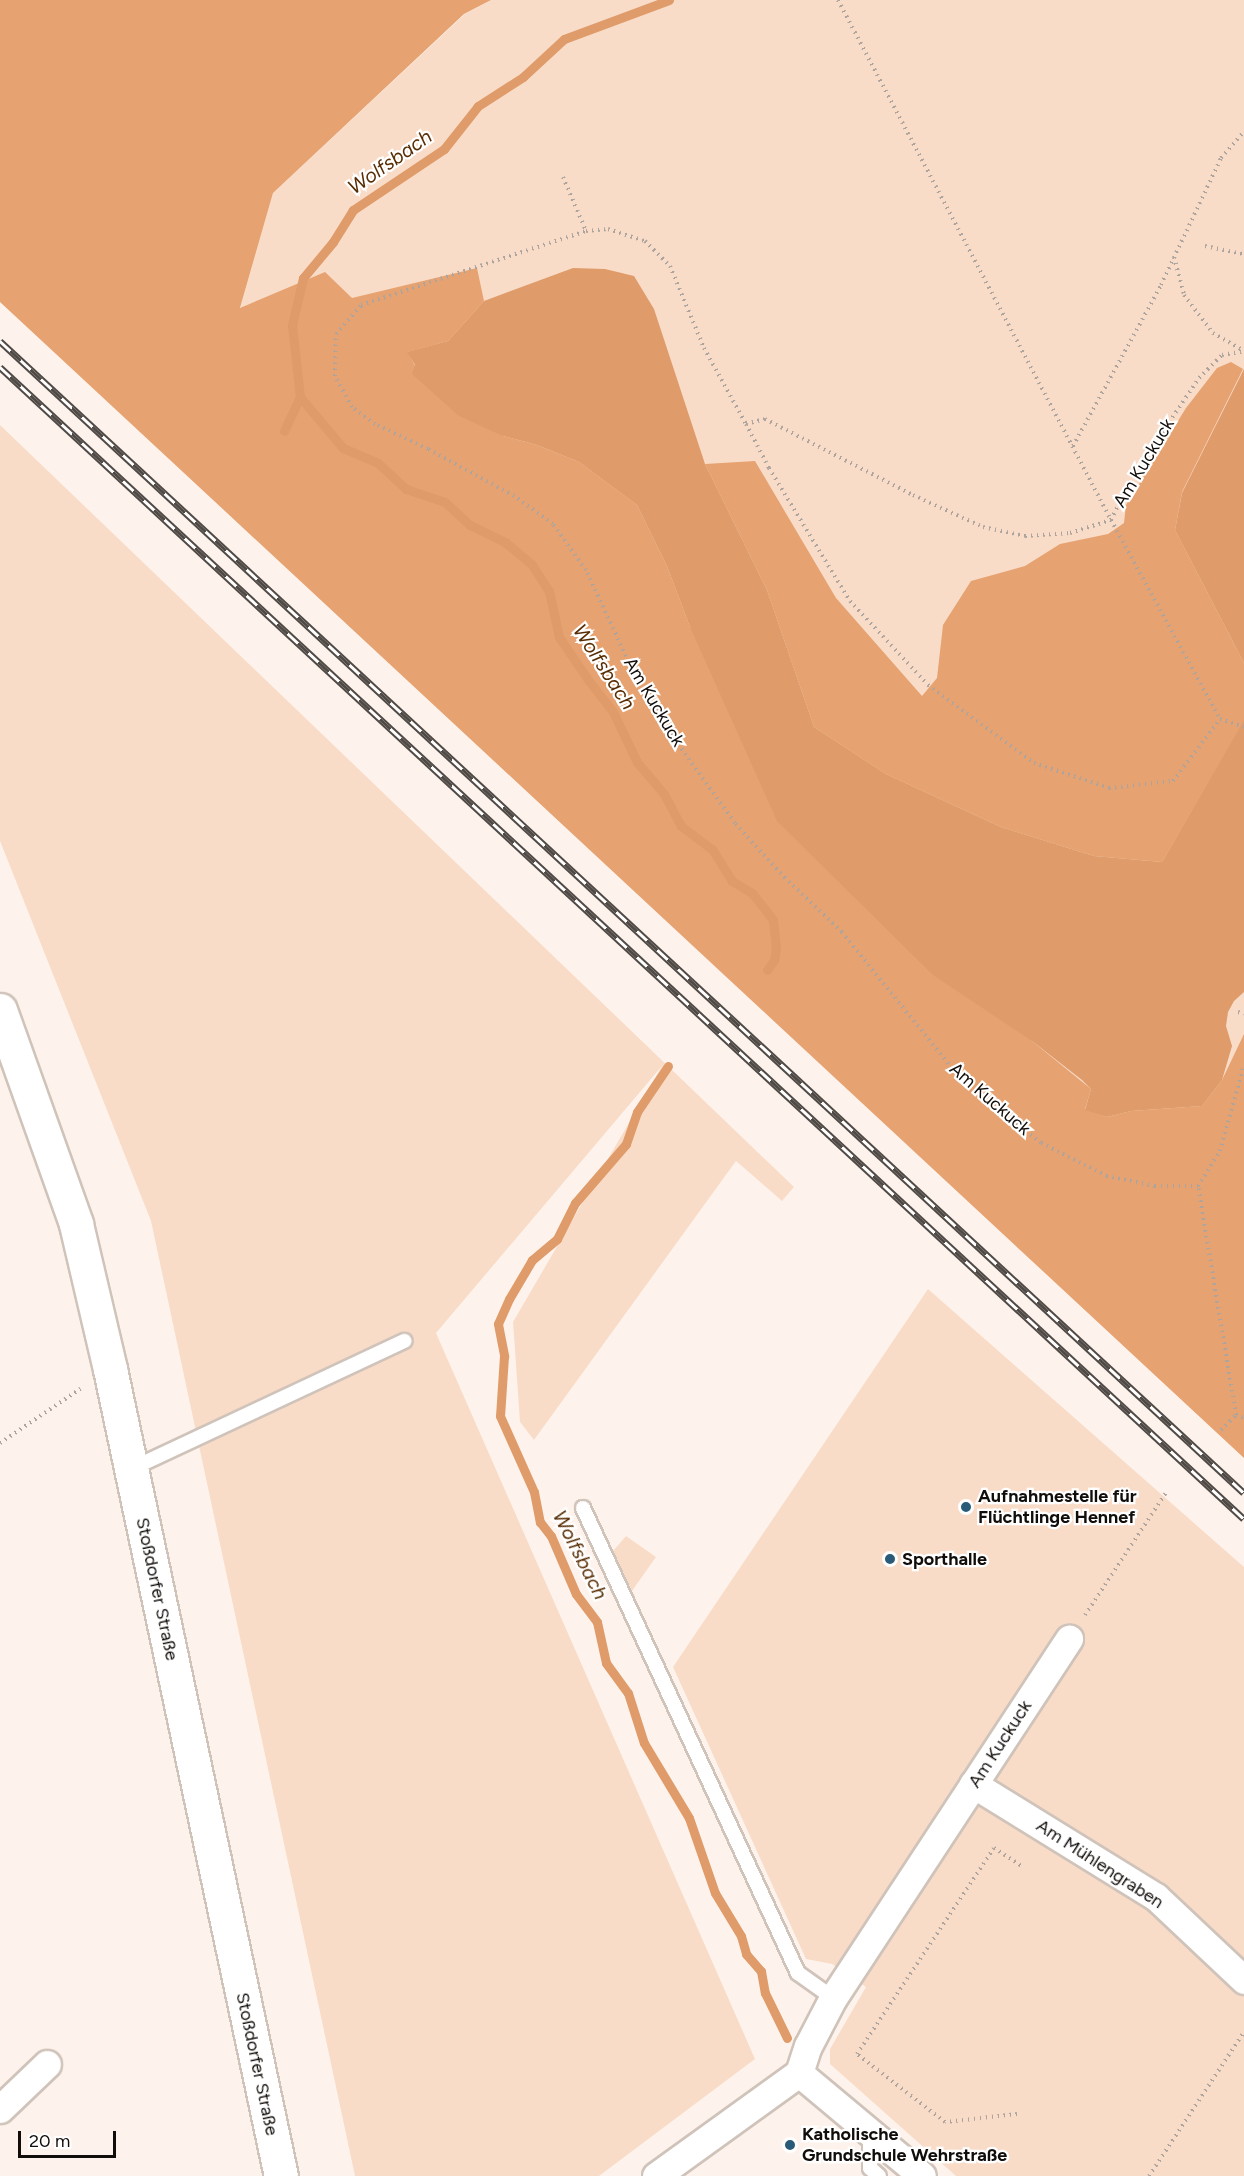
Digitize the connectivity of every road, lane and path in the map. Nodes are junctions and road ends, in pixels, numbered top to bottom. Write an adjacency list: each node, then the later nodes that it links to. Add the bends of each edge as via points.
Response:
1 (838, 0): 10 (path)
2 (1244, 132): 7 (path, via 1221,158)
3 (563, 177): 4 (path)
4 (586, 231): 9 (path, Am Kuckuck, via 608,229 645,241 670,266 704,348); 18 (path, Am Kuckuck, via 361,305 336,334 335,376 352,407 375,424 514,496 553,524 586,570 631,667 665,726 735,823 842,932 956,1073 1041,1143 1107,1176 1155,1186)
5 (1205, 246): 6 (path)
6 (1244, 254)
7 (1174, 257): 8 (path, via 1184,295 1213,333); 10 (path)
8 (1244, 351): 11 (path, Am Kuckuck, via 1222,356 1199,378 1132,477)
9 (746, 424): 11 (path, Am Kuckuck, via 765,419 983,527 1025,536 1070,534); 12 (path, via 850,601 928,685 1035,763 1110,788 1173,781)
10 (1073, 447): 11 (path)
11 (1111, 520): 12 (path)
12 (1220, 718): 13 (path)
13 (1244, 727)
14 (0, 1010): 20 (main road, Stoßdorfer Straße, via 76,1224)
15 (1238, 1011): 16 (path)
16 (1244, 1014)
17 (1244, 1065): 18 (path, via 1220,1151)
18 (1198, 1186): 21 (path)
19 (404, 1341): 25 (lane)
20 (110, 1369): 24 (path); 25 (main road, Stoßdorfer Straße)
21 (1236, 1415): 22 (path); 23 (path)
22 (1244, 1418)
23 (1221, 1430)
24 (0, 1443)
25 (131, 1469): 39 (main road, Stoßdorfer Straße)
26 (1167, 1491): 28 (path)
27 (583, 1508): 32 (lane, via 798,1973)
28 (1069, 1639): 29 (street, Am Kuckuck)
29 (973, 1784): 31 (street, Am Mühlengraben, via 1156,1897); 32 (street, Am Kuckuck)
30 (1023, 1867): 37 (path, via 994,1848 857,2054 945,2122)
31 (1244, 1980)
32 (833, 1998): 35 (street, Am Kuckuck)
33 (1244, 2032): 43 (path)
34 (47, 2064): 36 (street)
35 (799, 2073): 38 (street); 40 (street)
36 (0, 2109)
37 (1017, 2114)
38 (870, 2131): 41 (lane, via 870,2168); 42 (street)
39 (281, 2176)
40 (656, 2176)
41 (879, 2176)
42 (922, 2176)
43 (1149, 2176)

